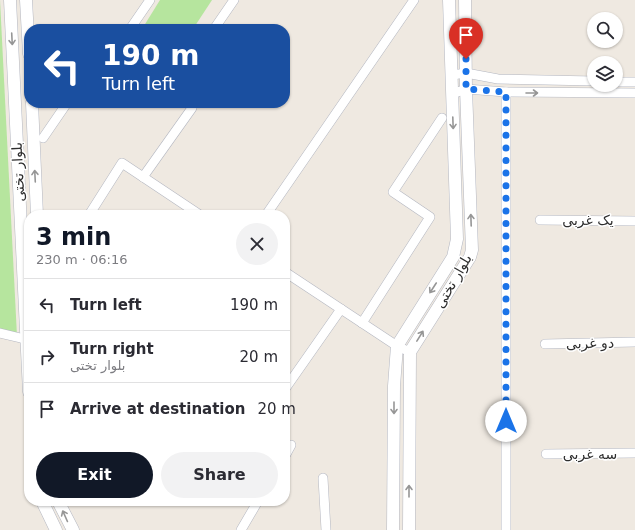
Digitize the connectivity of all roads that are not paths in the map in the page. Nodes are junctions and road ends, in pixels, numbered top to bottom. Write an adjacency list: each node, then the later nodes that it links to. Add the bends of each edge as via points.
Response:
1 (10, 0): 32 (street, بلوار تختی, one-way to 32)
2 (26, 0): 8 (street)
3 (150, 0): 9 (street)
4 (234, 0): 10 (street)
5 (414, 0): 29 (street)
6 (449, 0): 12 (street, بلوار تختی)
7 (465, 0): 11 (street, بلوار تختی)
8 (27, 24)
9 (133, 24)
10 (217, 24)
11 (466, 74): 12 (street); 13 (street, via 498,80); 16 (street, بلوار تختی)
12 (452, 75): 19 (street, بلوار تختی)
13 (587, 81)
14 (623, 82): 15 (street)
15 (635, 82)
16 (466, 89): 17 (street); 19 (street); 41 (street, بلوار تختی, one-way to 16, via 472,250)
17 (506, 92): 18 (street, one-way to 18); 55 (street)
18 (635, 93)
19 (452, 94): 40 (street, بلوار تختی, one-way to 40, via 456,247 453,257)
20 (32, 108): 26 (street, بلوار تختی, one-way to 20)
21 (64, 108): 24 (street)
22 (192, 108): 25 (street)
23 (442, 118): 35 (street, via 393,192 430,217)
24 (43, 138)
25 (143, 177): 27 (street, via 122,163); 28 (street)
26 (37, 210)
27 (91, 210)
28 (192, 210)
29 (269, 210)
30 (540, 220): 31 (street, یک غربی)
31 (635, 221)
32 (24, 264)
33 (290, 275): 34 (street)
34 (341, 309): 35 (street); 42 (street)
35 (362, 323): 40 (street)
36 (0, 333): 37 (street)
37 (24, 338)
38 (635, 342): 39 (street, دو غربی)
39 (545, 344)
40 (397, 346): 41 (street); 53 (street, بلوار تختی, one-way to 53, via 394,386)
41 (410, 352): 54 (street, one-way to 41)
42 (290, 381)
43 (635, 453): 44 (street, سه غربی)
44 (546, 454)
45 (323, 478): 52 (street)
46 (44, 506): 49 (street)
47 (61, 506): 50 (street, one-way to 47)
48 (255, 506): 51 (street)
49 (56, 530)
50 (73, 530)
51 (240, 530)
52 (326, 530)
53 (394, 530)
54 (409, 530)
55 (506, 530)

